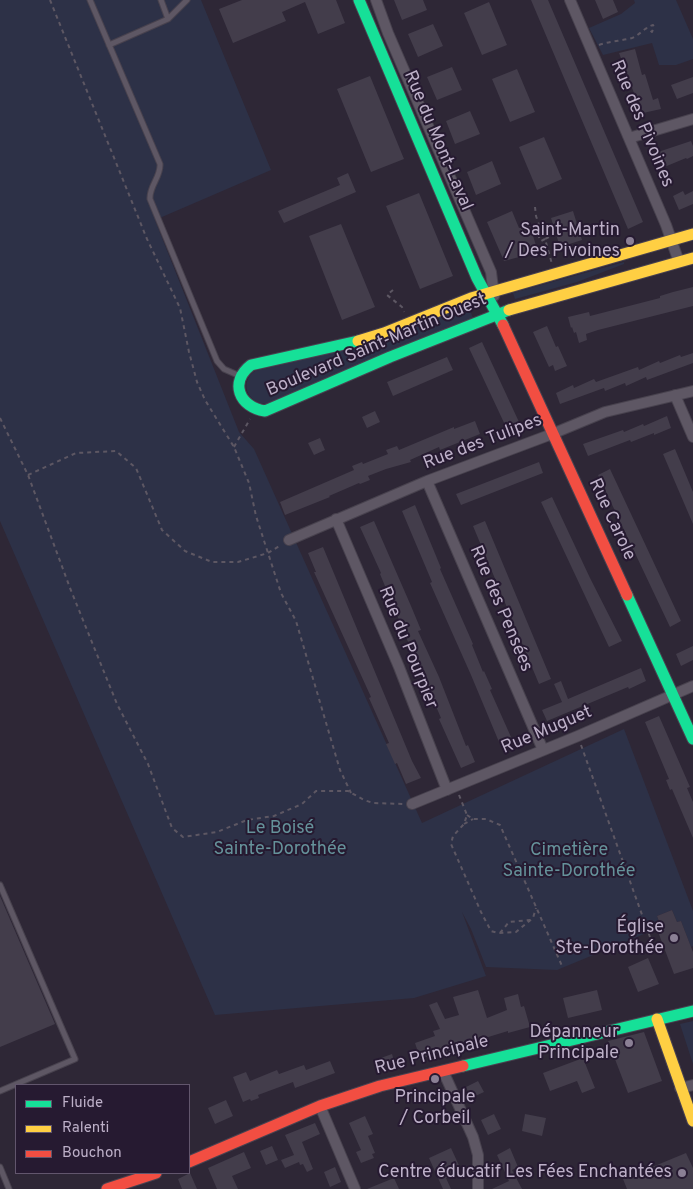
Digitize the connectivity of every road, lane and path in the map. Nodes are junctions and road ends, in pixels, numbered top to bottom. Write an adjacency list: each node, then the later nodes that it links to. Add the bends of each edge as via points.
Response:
1 (50, 0): 31 (path, via 147,239 180,308 197,382)
2 (90, 0): 10 (lane)
3 (161, 0): 8 (lane)
4 (187, 0): 8 (lane)
5 (359, 0): 21 (street, Rue du Mont-Laval, via 477,278)
6 (376, 0): 21 (street, Rue du Mont-Laval, via 491,272)
7 (570, 0): 13 (street, Rue des Pivoines)
8 (168, 19): 10 (lane)
9 (646, 28): 9 (path, via 651,24 654,27 650,32); 11 (path, via 633,37)
10 (109, 45): 24 (lane, via 160,164 150,199 217,361 224,369)
11 (597, 46)
12 (693, 119): 13 (street)
13 (629, 138): 16 (street, Rue des Pivoines)
14 (535, 207): 19 (path, via 541,231 546,229 549,237 545,239)
15 (693, 234): 16 (street, Boulevard Saint-Martin Ouest)
16 (672, 240): 18 (street, Rue des Pivoines); 21 (street, Boulevard Saint-Martin Ouest)
17 (693, 258): 18 (street, Boulevard Saint-Martin Ouest)
18 (679, 262): 23 (street, Boulevard Saint-Martin Ouest)
19 (552, 264)
20 (393, 290): 22 (path, via 387,295 402,307)
21 (490, 293): 23 (street, Rue Carole); 24 (street, Boulevard Saint-Martin Ouest, via 359,341 251,365)
22 (404, 315)
23 (498, 315): 27 (street, Boulevard Saint-Martin Ouest, via 390,357 269,410); 29 (street, Rue Carole)
24 (240, 376): 27 (street, Boulevard Saint-Martin Ouest, via 241,395)
25 (693, 391): 26 (street, Rue des Tulipes)
26 (675, 395): 29 (street, Rue des Tulipes, via 605,412); 30 (street)
27 (254, 410): 31 (path)
28 (0, 418): 32 (path)
29 (552, 434): 33 (street, Rue des Tulipes); 38 (street, Rue Carole)
30 (693, 437)
31 (234, 447): 36 (path, via 249,483)
32 (28, 475): 36 (path, via 76,452 116,451 136,468 162,530 185,551 212,562 238,562); 43 (path, via 117,704 148,764 172,828 183,837 217,832 246,820 274,816 302,804 316,791)
33 (427, 481): 34 (street, Rue des Tulipes); 41 (street, Rue des Pensées)
34 (336, 519): 35 (street, Rue des Tulipes); 42 (street, Rue du Pourpier)
35 (289, 540): 36 (path)
36 (268, 553): 43 (path, via 296,621 337,760)
37 (693, 686): 38 (street, Rue Muguet)
38 (673, 694): 39 (street, Rue Muguet); 40 (street, Rue Carole)
39 (578, 736): 41 (street, Rue Muguet); 52 (path)
40 (693, 739)
41 (543, 750): 42 (street, Rue Muguet)
42 (451, 788): 44 (street, Rue Muguet); 45 (path)
43 (351, 793): 44 (path, via 373,803)
44 (412, 804)
45 (467, 815): 46 (path); 47 (path)
46 (473, 819): 47 (path); 49 (path, via 486,819 500,825)
47 (464, 824): 51 (path, via 453,836 451,844 491,931)
48 (0, 886): 57 (lane, via 75,1060)
49 (536, 908): 50 (path, via 534,918); 53 (path)
50 (530, 920): 51 (path, via 516,932); 51 (path, via 509,922)
51 (500, 933)
52 (650, 937)
53 (562, 966)
54 (693, 1011): 55 (street, Rue Principale)
55 (657, 1019): 56 (street, Rue Principale); 60 (street)
56 (443, 1071): 62 (street, Rue Principale, via 380,1086); 70 (street, via 473,1136 478,1155)
57 (19, 1084)
58 (15, 1086): 61 (lane)
59 (693, 1086): 60 (street)
60 (680, 1088): 63 (street)
61 (0, 1092)
62 (320, 1106): 64 (street, Rue Principale); 69 (street)
63 (693, 1121)
64 (190, 1162)
65 (0, 1167): 67 (lane)
66 (153, 1174): 68 (street)
67 (9, 1189)
68 (108, 1189)
69 (355, 1189)
70 (478, 1189)

